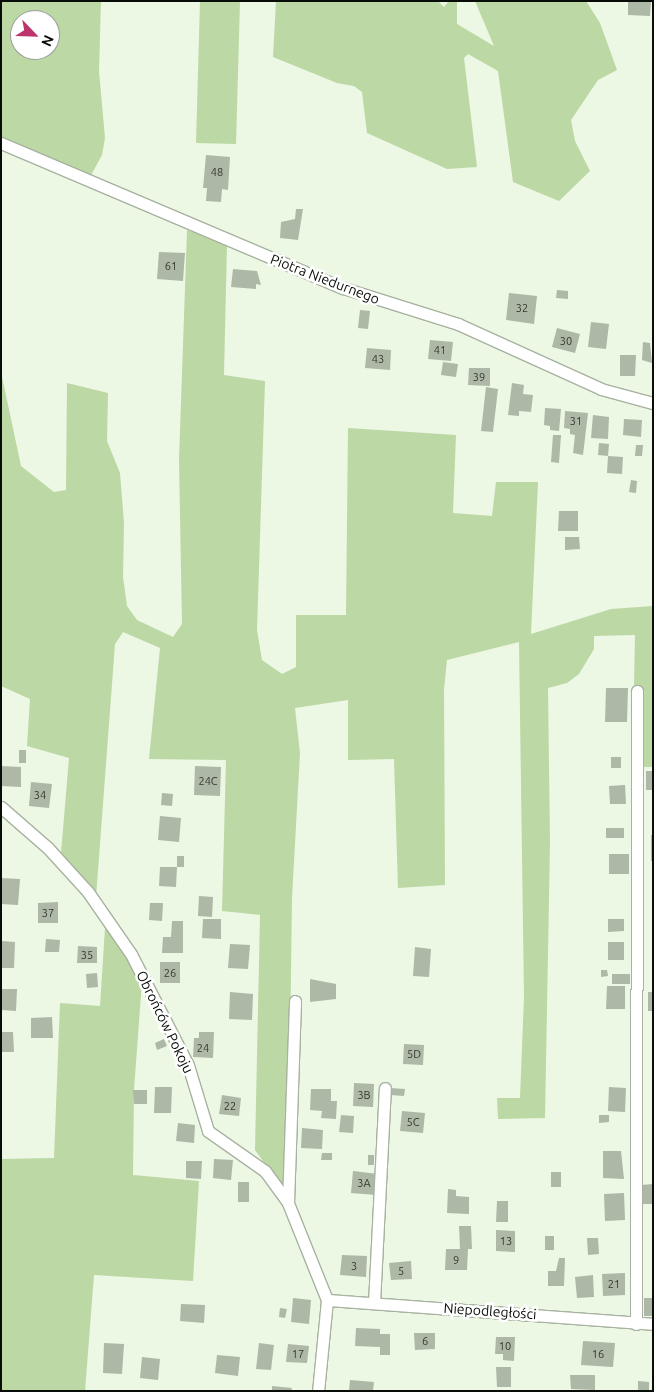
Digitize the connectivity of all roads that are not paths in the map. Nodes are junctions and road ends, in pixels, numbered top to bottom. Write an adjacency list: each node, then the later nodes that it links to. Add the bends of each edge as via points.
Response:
1 (1, 143): 2 (street, Piotra Niedurnego, via 344,288 458,324 601,389)
2 (653, 403)
3 (637, 691): 10 (street)
4 (1, 807): 7 (street, Obrońców Pokoju, via 36,836 88,892 131,954 188,1065 208,1131 265,1171)
5 (295, 1001): 7 (street)
6 (385, 1088): 9 (street)
7 (288, 1203): 8 (street, Obrońców Pokoju)
8 (327, 1300): 9 (street, Niepodległości); 12 (street, Obrońców Pokoju)
9 (374, 1303): 10 (street, Niepodległości)
10 (636, 1324): 11 (street, Niepodległości)
11 (653, 1324)
12 (318, 1391)

